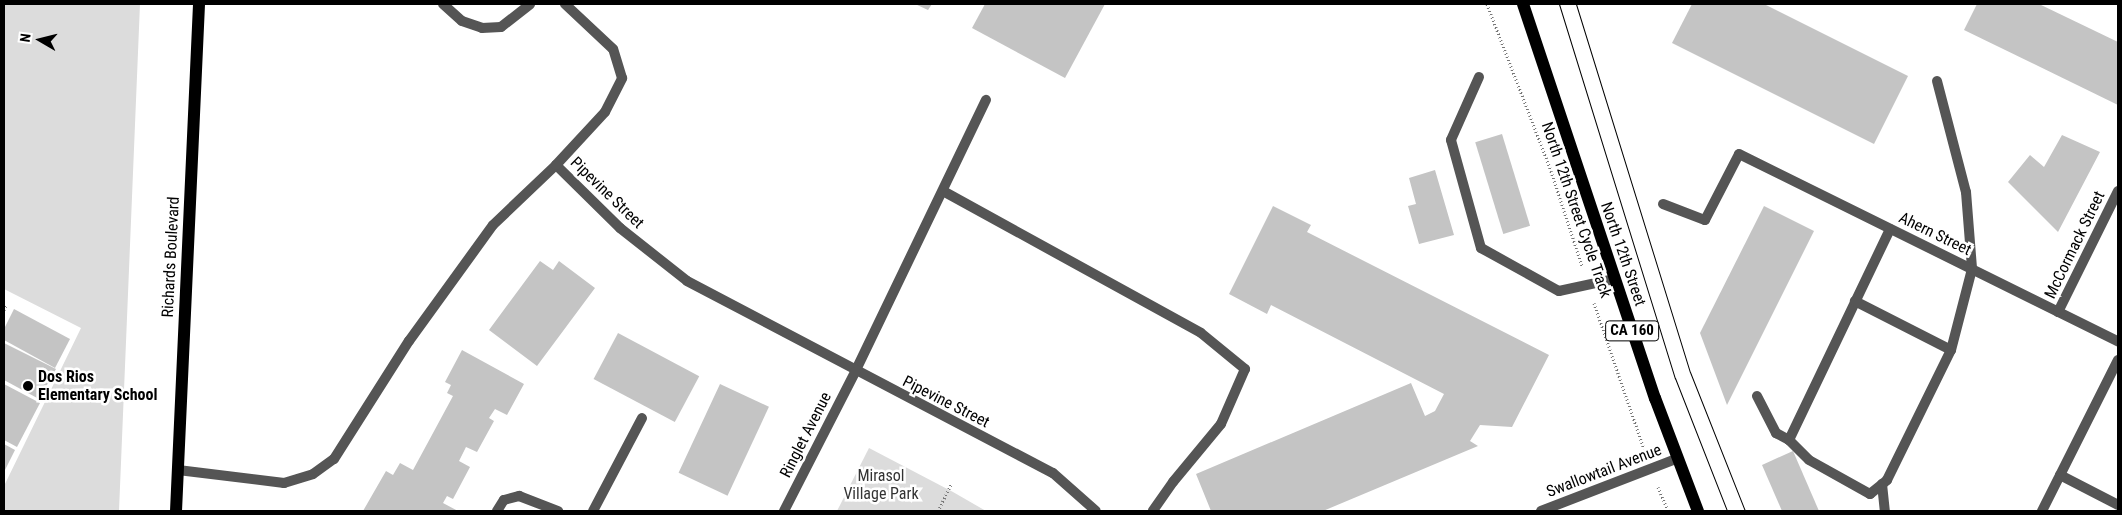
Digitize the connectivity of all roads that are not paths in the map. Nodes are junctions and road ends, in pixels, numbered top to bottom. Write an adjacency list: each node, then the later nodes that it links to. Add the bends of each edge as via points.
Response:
1 (199, 4): 26 (main road, Richards Boulevard)
2 (443, 4): 3 (street, via 462,22 482,28 501,27)
3 (530, 4)
4 (565, 4): 9 (street, via 613,49 622,78 605,112)
5 (1523, 4): 15 (main road, North 12th Street / CA 160)
6 (1479, 77): 15 (street, via 1451,140 1481,248 1559,291)
7 (1936, 80): 14 (street, via 1966,192)
8 (986, 100): 10 (street, Ringlet Avenue)
9 (556, 165): 21 (street, Pipevine Street, via 620,228 687,281); 26 (street, Pipevine Street, via 493,224 409,341 334,459 313,474 284,484)
10 (943, 191): 21 (street, Ringlet Avenue); 36 (street, via 1201,333 1244,369 1221,424 1173,482)
11 (2118, 191): 17 (street, McCormack Street)
12 (1663, 204): 13 (street, Ahern Street, via 1704,220 1739,154)
13 (1890, 229): 14 (street, Ahern Street); 16 (street)
14 (1972, 269): 17 (street, Ahern Street); 19 (street)
15 (1614, 279): 25 (main road, North 12th Street / CA 160)
16 (1855, 301): 19 (street); 24 (street)
17 (2058, 312): 18 (street, Ahern Street)
18 (2118, 341)
19 (1951, 350): 28 (street, via 1887,480)
20 (2118, 360): 27 (street)
21 (855, 372): 34 (street, Ringlet Avenue); 35 (street, Pipevine Street, via 1053,473)
22 (1757, 396): 24 (street, via 1776,433)
23 (642, 418): 33 (street)
24 (1789, 440): 28 (street, via 1809,460 1870,494)
25 (1678, 458): 37 (street, Swallowtail Avenue); 38 (main road, North 12th Street / CA 160)
26 (178, 470): 30 (main road, Richards Boulevard)
27 (2060, 475): 29 (street); 40 (street)
28 (1882, 484): 39 (street)
29 (2118, 506)
30 (176, 511)
31 (497, 511): 32 (street, via 504,500 519,496)
32 (558, 511)
33 (593, 511)
34 (784, 511)
35 (1096, 511)
36 (1154, 511)
37 (1541, 511)
38 (1698, 511)
39 (1885, 511)
40 (2042, 511)

